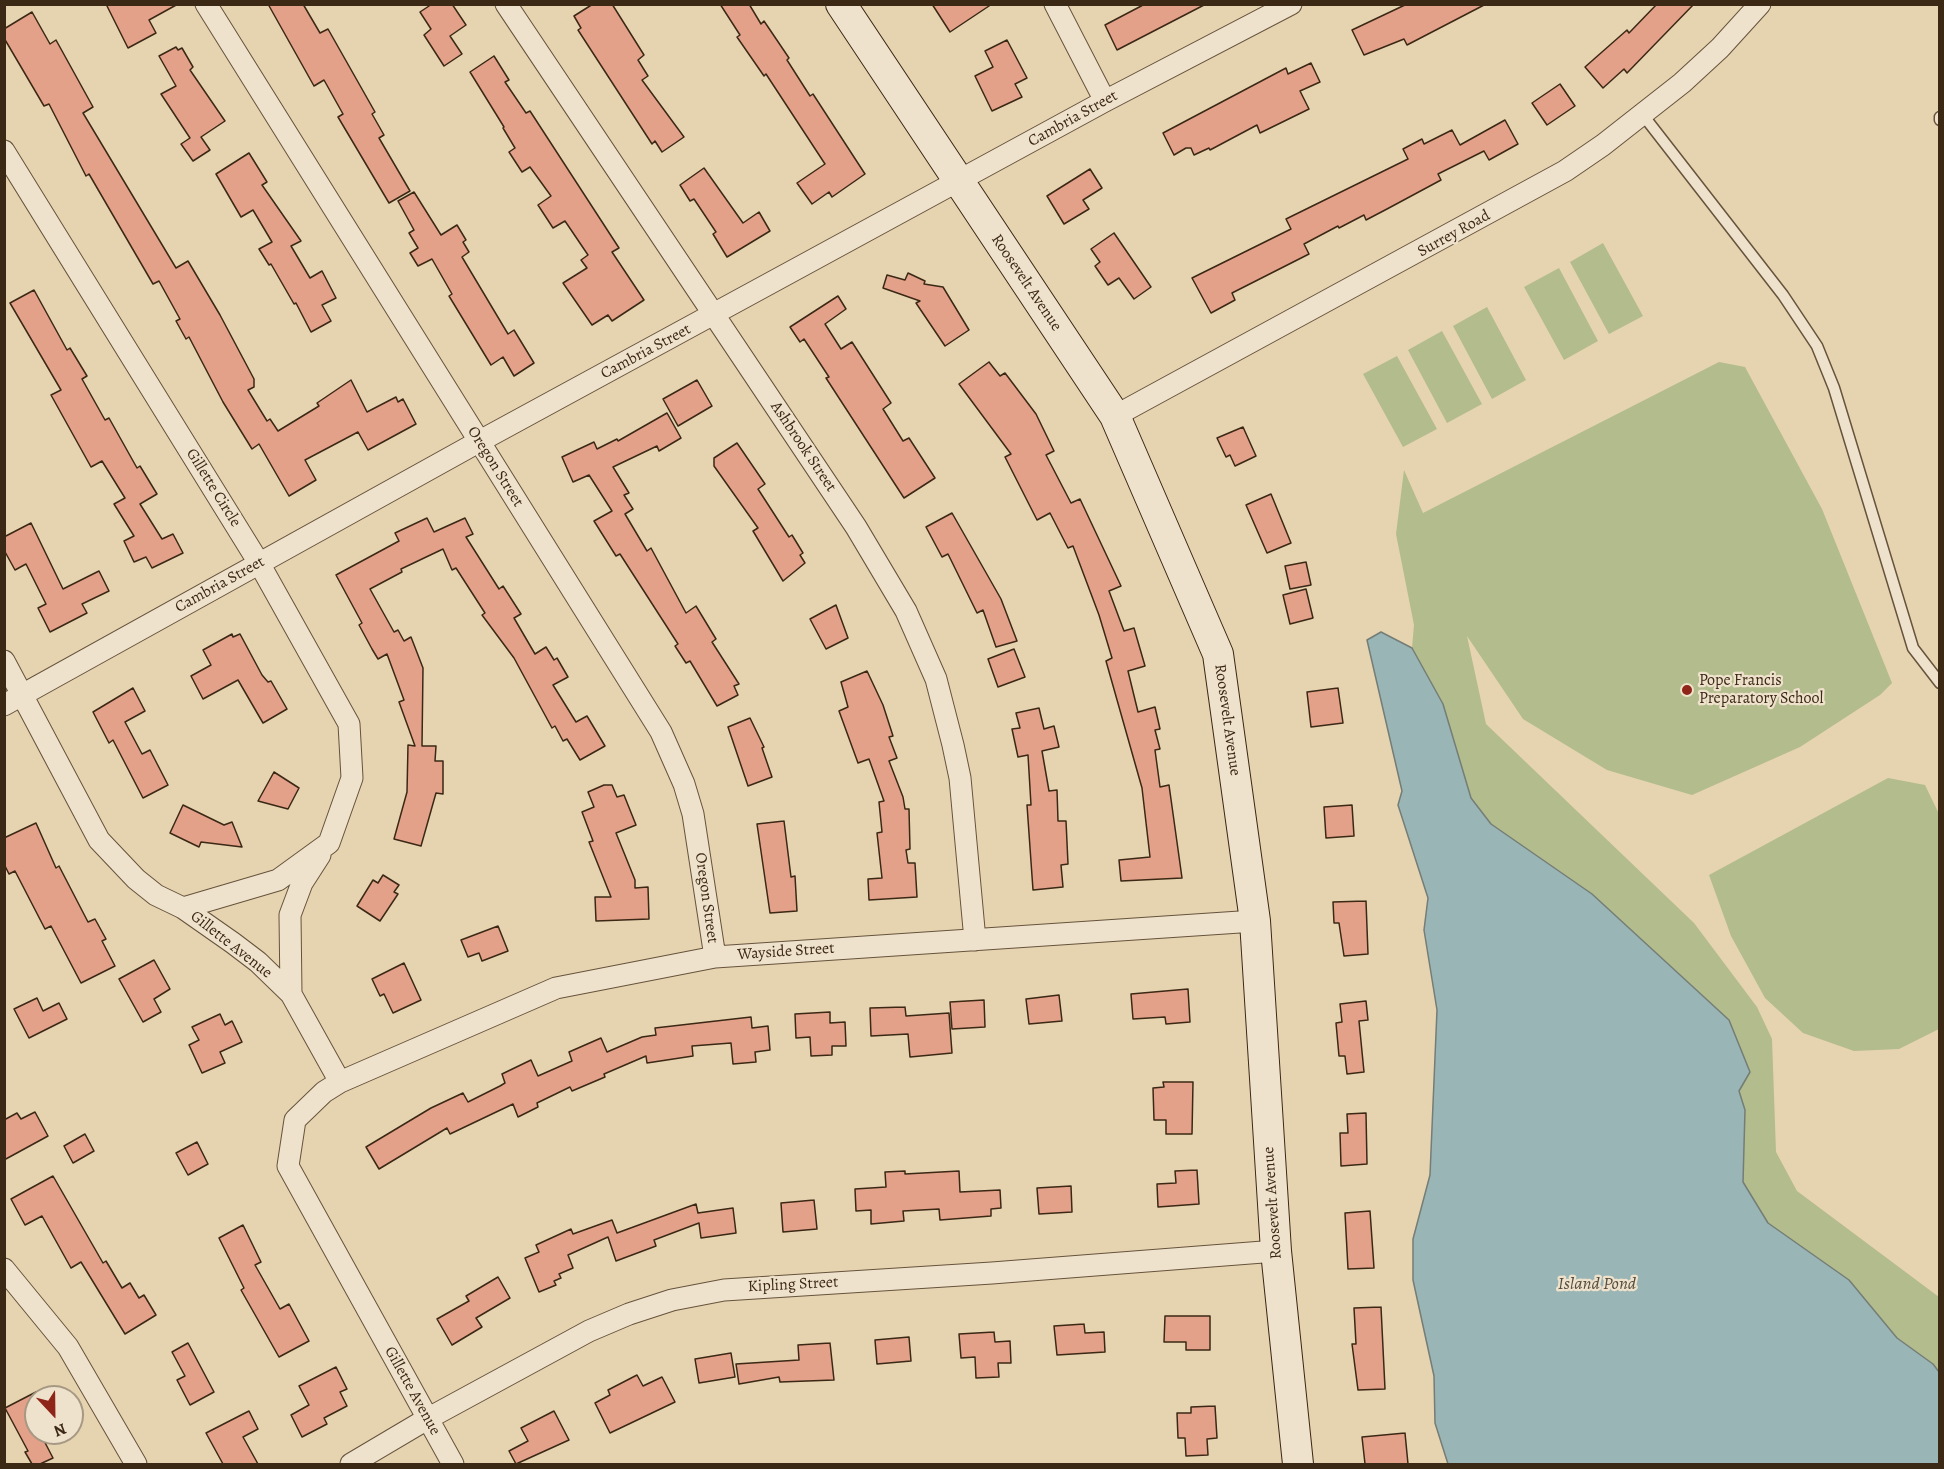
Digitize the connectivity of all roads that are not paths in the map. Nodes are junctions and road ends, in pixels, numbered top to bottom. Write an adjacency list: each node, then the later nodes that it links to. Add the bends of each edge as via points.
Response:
1 (206, 4): 13 (street, Oregon Street)
2 (506, 4): 11 (street, Ashbrook Street)
3 (841, 4): 10 (street, Roosevelt Avenue)
4 (1055, 4): 7 (street)
5 (1291, 4): 7 (street, Cambria Street)
6 (1760, 4): 8 (street, Surrey Road, via 1701,66)
7 (1105, 101): 10 (street, Cambria Street)
8 (1643, 115): 12 (street, Surrey Road, via 1584,159 1526,195); 16 (lane, via 1783,295 1817,346 1834,388 1913,648)
9 (4, 151): 14 (street, Gillette Circle)
10 (960, 182): 11 (street, Cambria Street); 12 (street, Roosevelt Avenue)
11 (715, 315): 13 (street, Cambria Street); 21 (street, Ashbrook Street, via 856,527 890,582 927,656 946,712 960,778)
12 (1115, 416): 20 (street, Roosevelt Avenue, via 1218,654)
13 (480, 441): 14 (street, Cambria Street); 22 (street, Oregon Street, via 670,750 694,820)
14 (259, 563): 17 (street, Cambria Street); 18 (street, Gillette Circle, via 349,724 352,778)
15 (4, 661): 17 (street, Gillette Avenue)
16 (1940, 683)
17 (14, 700): 19 (street, Gillette Avenue, via 99,840 136,879 156,895)
18 (330, 843): 19 (street, via 278,880); 23 (street, Gillette Circle, via 302,883 290,915)
19 (183, 908): 23 (street, Gillette Avenue, via 258,962)
20 (1255, 921): 21 (street, Wayside Street); 25 (street, Roosevelt Avenue)
21 (975, 940): 22 (street, Wayside Street)
22 (715, 957): 24 (street, Wayside Street, via 556,988)
23 (291, 994): 24 (street, Gillette Avenue)
24 (340, 1082): 27 (street, Gillette Avenue, via 295,1120 288,1166)
25 (1276, 1251): 27 (street, Kipling Street, via 724,1290 690,1296 607,1322); 31 (street, Roosevelt Avenue)
26 (4, 1269): 28 (street, via 69,1347)
27 (427, 1419): 29 (street, Kipling Street); 30 (street, Gillette Avenue)
28 (136, 1464)
29 (351, 1464)
30 (453, 1464)
31 (1298, 1464)

